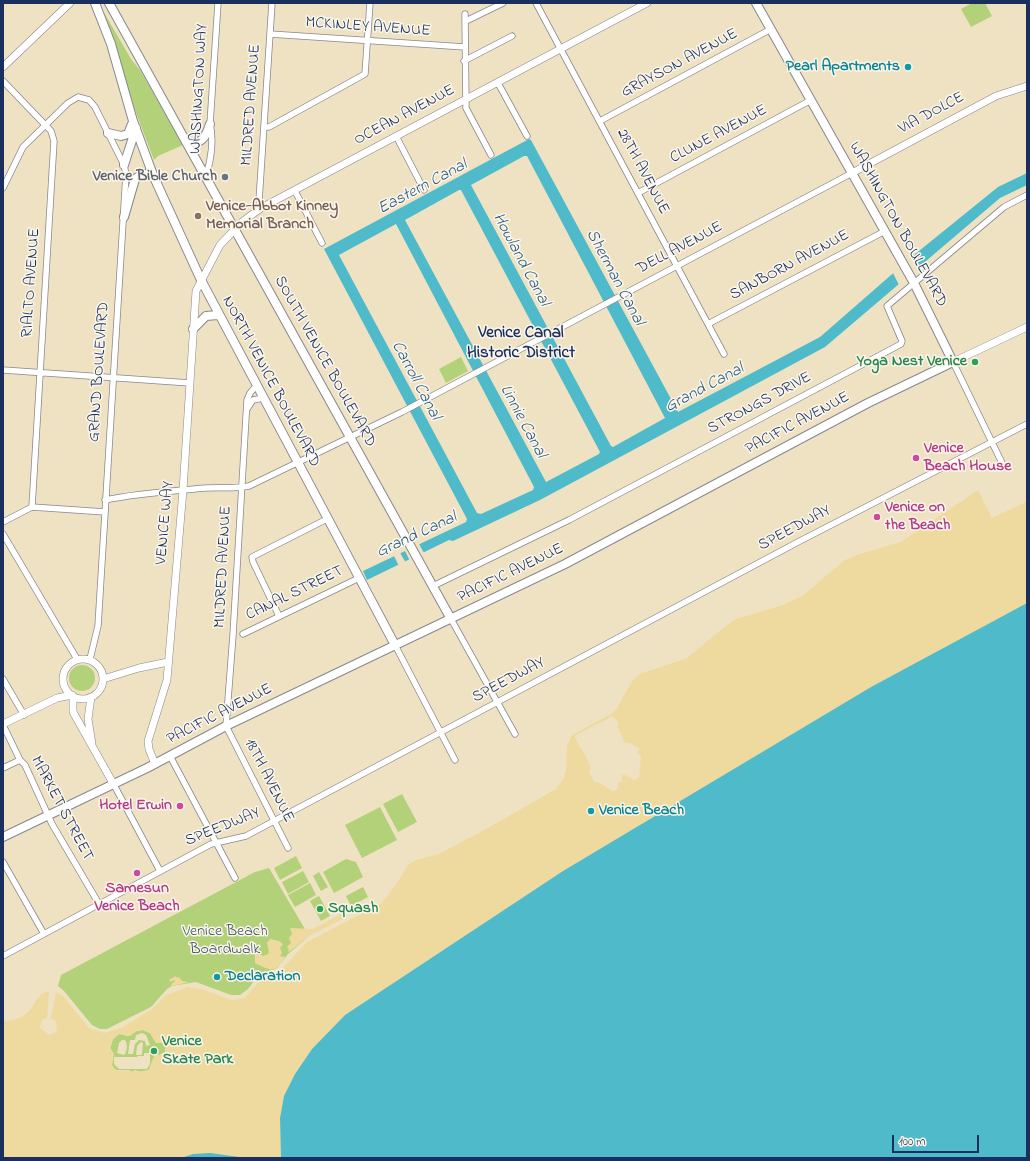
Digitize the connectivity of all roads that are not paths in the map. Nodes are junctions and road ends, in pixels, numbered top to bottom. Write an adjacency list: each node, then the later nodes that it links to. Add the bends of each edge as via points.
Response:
1 (70, 3): 20 (street)
2 (95, 3): 29 (main road, NORTH VENICE BOULEVARD, via 111,44)
3 (109, 3): 34 (main road, SOUTH VENICE BOULEVARD)
4 (218, 3): 28 (street, WASHINGTON WAY)
5 (272, 3): 14 (street, MILDRED AVENUE)
6 (370, 3): 16 (street)
7 (503, 3): 12 (street)
8 (536, 3): 18 (street, 28TH AVENUE)
9 (647, 3): 18 (street, OCEAN AVENUE)
10 (756, 3): 13 (main road, WASHINGTON BOULEVARD)
11 (465, 14): 12 (street)
12 (466, 21): 17 (street)
13 (771, 29): 25 (main road, WASHINGTON BOULEVARD); 26 (street, GRAYSON AVENUE)
14 (270, 34): 16 (street, MCKINLEY AVENUE); 30 (street, MILDRED AVENUE)
15 (512, 36): 19 (street)
16 (368, 41): 17 (street, MCKINLEY AVENUE); 30 (street, via 365,74 270,127)
17 (464, 47): 19 (street)
18 (561, 49): 22 (street, OCEAN AVENUE); 26 (street, 28TH AVENUE)
19 (464, 61): 24 (street)
20 (3, 67)
21 (3, 81): 27 (street, RIALTO AVENUE)
22 (498, 83): 24 (street, OCEAN AVENUE); 33 (street)
23 (1027, 86): 37 (street, VIA DOLCE, via 996,96)
24 (465, 100): 32 (street, OCEAN AVENUE); 35 (street, via 466,108)
25 (811, 100): 37 (main road, WASHINGTON BOULEVARD); 43 (street, CLUNE AVENUE)
26 (600, 121): 43 (street, 28TH AVENUE)
27 (45, 124): 31 (street, GRAND BOULEVARD, via 78,97 89,100); 40 (street, via 19,153); 60 (street, RIALTO AVENUE, via 51,131 54,141 54,160)
28 (210, 124): 34 (main road, via 204,139 196,144); 39 (street, WASHINGTON WAY, via 210,165)
29 (135, 125): 31 (main road, via 127,134 121,136); 36 (main road); 38 (main road, NORTH VENICE BOULEVARD)
30 (264, 127): 45 (street, MILDRED AVENUE, via 259,201)
31 (108, 133): 36 (street, GRAND BOULEVARD)
32 (396, 136): 41 (street, OCEAN AVENUE); 42 (street)
33 (527, 136)
34 (188, 143): 39 (main road, SOUTH VENICE BOULEVARD)
35 (491, 155)
36 (124, 165): 46 (street, GRAND BOULEVARD)
37 (852, 172): 48 (main road, WASHINGTON BOULEVARD); 50 (street, DELL AVENUE)
38 (153, 175): 46 (main road, via 142,174 135,179); 51 (main road, NORTH VENICE BOULEVARD)
39 (206, 176): 47 (main road, SOUTH VENICE BOULEVARD)
40 (3, 188)
41 (295, 190): 45 (street, OCEAN AVENUE); 49 (street)
42 (424, 190)
43 (638, 193): 50 (street, 28TH AVENUE)
44 (1027, 195): 52 (street, STRONGS DRIVE, via 1004,207)
45 (261, 208): 47 (street, OCEAN AVENUE)
46 (124, 217): 61 (street, GRAND BOULEVARD)
47 (235, 229): 51 (street, OCEAN AVENUE, via 220,245); 67 (main road, SOUTH VENICE BOULEVARD)
48 (885, 230): 52 (main road, WASHINGTON BOULEVARD); 54 (street, SANBORN AVENUE)
49 (322, 243)
50 (677, 265): 54 (street, 28TH AVENUE); 67 (street, DELL AVENUE)
51 (200, 280): 53 (main road, NORTH VENICE BOULEVARD); 56 (street, VENICE WAY, via 196,291)
52 (912, 280): 58 (main road, WASHINGTON BOULEVARD); 80 (street, STRONGS DRIVE, via 887,306 902,340 901,344 569,520)
53 (218, 315): 56 (main road, via 206,316); 63 (main road, NORTH VENICE BOULEVARD)
54 (708, 324): 57 (street, 28TH AVENUE)
55 (1027, 327): 58 (street, PACIFIC AVENUE)
56 (193, 330): 62 (street, VENICE WAY)
57 (724, 354)
58 (953, 362): 68 (street, WASHINGTON BOULEVARD); 82 (main road, PACIFIC AVENUE, via 868,403 565,564)
59 (3, 370): 60 (street)
60 (39, 372): 61 (street); 74 (street, RIALTO AVENUE)
61 (113, 378): 62 (street); 73 (street, GRAND BOULEVARD)
62 (190, 383): 72 (street, VENICE WAY)
63 (256, 386): 64 (main road, NORTH VENICE BOULEVARD); 65 (street, MILDRED AVENUE, via 248,396)
64 (263, 398): 65 (street, via 253,400); 69 (main road, NORTH VENICE BOULEVARD)
65 (247, 409): 71 (street, MILDRED AVENUE)
66 (1027, 424): 68 (street, SPEEDWAY)
67 (351, 437): 69 (street, DELL AVENUE); 80 (main road, SOUTH VENICE BOULEVARD)
68 (992, 442): 70 (street, WASHINGTON BOULEVARD); 94 (street, SPEEDWAY)
69 (297, 463): 71 (street, DELL AVENUE); 76 (main road, NORTH VENICE BOULEVARD)
70 (1003, 465)
71 (241, 488): 72 (street); 97 (street, MILDRED AVENUE)
72 (183, 490): 73 (street); 87 (street, VENICE WAY)
73 (105, 500): 75 (street, GRAND BOULEVARD)
74 (32, 507): 75 (street); 77 (street)
75 (105, 512): 86 (street, GRAND BOULEVARD, via 98,626)
76 (327, 519): 79 (main road, NORTH VENICE BOULEVARD); 81 (street, via 252,557)
77 (3, 522)
78 (3, 534): 85 (street)
79 (359, 578): 81 (street, CANAL STREET); 84 (main road, NORTH VENICE BOULEVARD)
80 (433, 586): 82 (main road, SOUTH VENICE BOULEVARD)
81 (279, 616): 83 (street, CANAL STREET)
82 (451, 618): 84 (main road, PACIFIC AVENUE); 94 (street, SOUTH VENICE BOULEVARD)
83 (243, 634)
84 (394, 645): 97 (main road, PACIFIC AVENUE); 98 (street, NORTH VENICE BOULEVARD)
85 (77, 659): 86 (street); 90 (street, via 67,667)
86 (90, 659): 88 (street, via 100,667)
87 (168, 662): 88 (street); 104 (street, VENICE WAY, via 166,685 148,737 148,749)
88 (104, 679): 92 (street, via 99,691)
89 (3, 680): 95 (street)
90 (63, 681): 91 (street, via 66,690); 93 (street)
91 (73, 696): 92 (street, via 82,699); 93 (street); 100 (street, via 73,712)
92 (91, 697): 100 (street, via 88,719)
93 (57, 698): 95 (street)
94 (496, 703): 98 (street, SPEEDWAY); 99 (street, SOUTH VENICE BOULEVARD)
95 (24, 715): 96 (street)
96 (3, 725): 102 (street, MARKET STREET)
97 (226, 726): 101 (main road, PACIFIC AVENUE); 108 (street, 18TH AVENUE)
98 (441, 732): 103 (street, NORTH VENICE BOULEVARD); 108 (street, SPEEDWAY)
99 (514, 734)
100 (92, 744): 106 (street)
101 (170, 756): 104 (main road, PACIFIC AVENUE); 110 (street)
102 (20, 760): 105 (street); 107 (street, MARKET STREET, via 25,765)
103 (455, 760)
104 (155, 764): 106 (main road, PACIFIC AVENUE)
105 (3, 768)
106 (114, 784): 107 (main road, PACIFIC AVENUE); 113 (street)
107 (49, 815): 109 (main road, PACIFIC AVENUE); 115 (street, MARKET STREET)
108 (274, 821): 110 (street, SPEEDWAY, via 246,836); 111 (street, 18TH AVENUE)
109 (3, 838)
110 (217, 842): 113 (street, SPEEDWAY); 114 (street)
111 (288, 848)
112 (3, 862): 116 (street)
113 (160, 871): 115 (street, SPEEDWAY)
114 (234, 878)
115 (99, 904): 116 (street, SPEEDWAY)
116 (44, 934): 117 (street, SPEEDWAY)
117 (3, 956)

